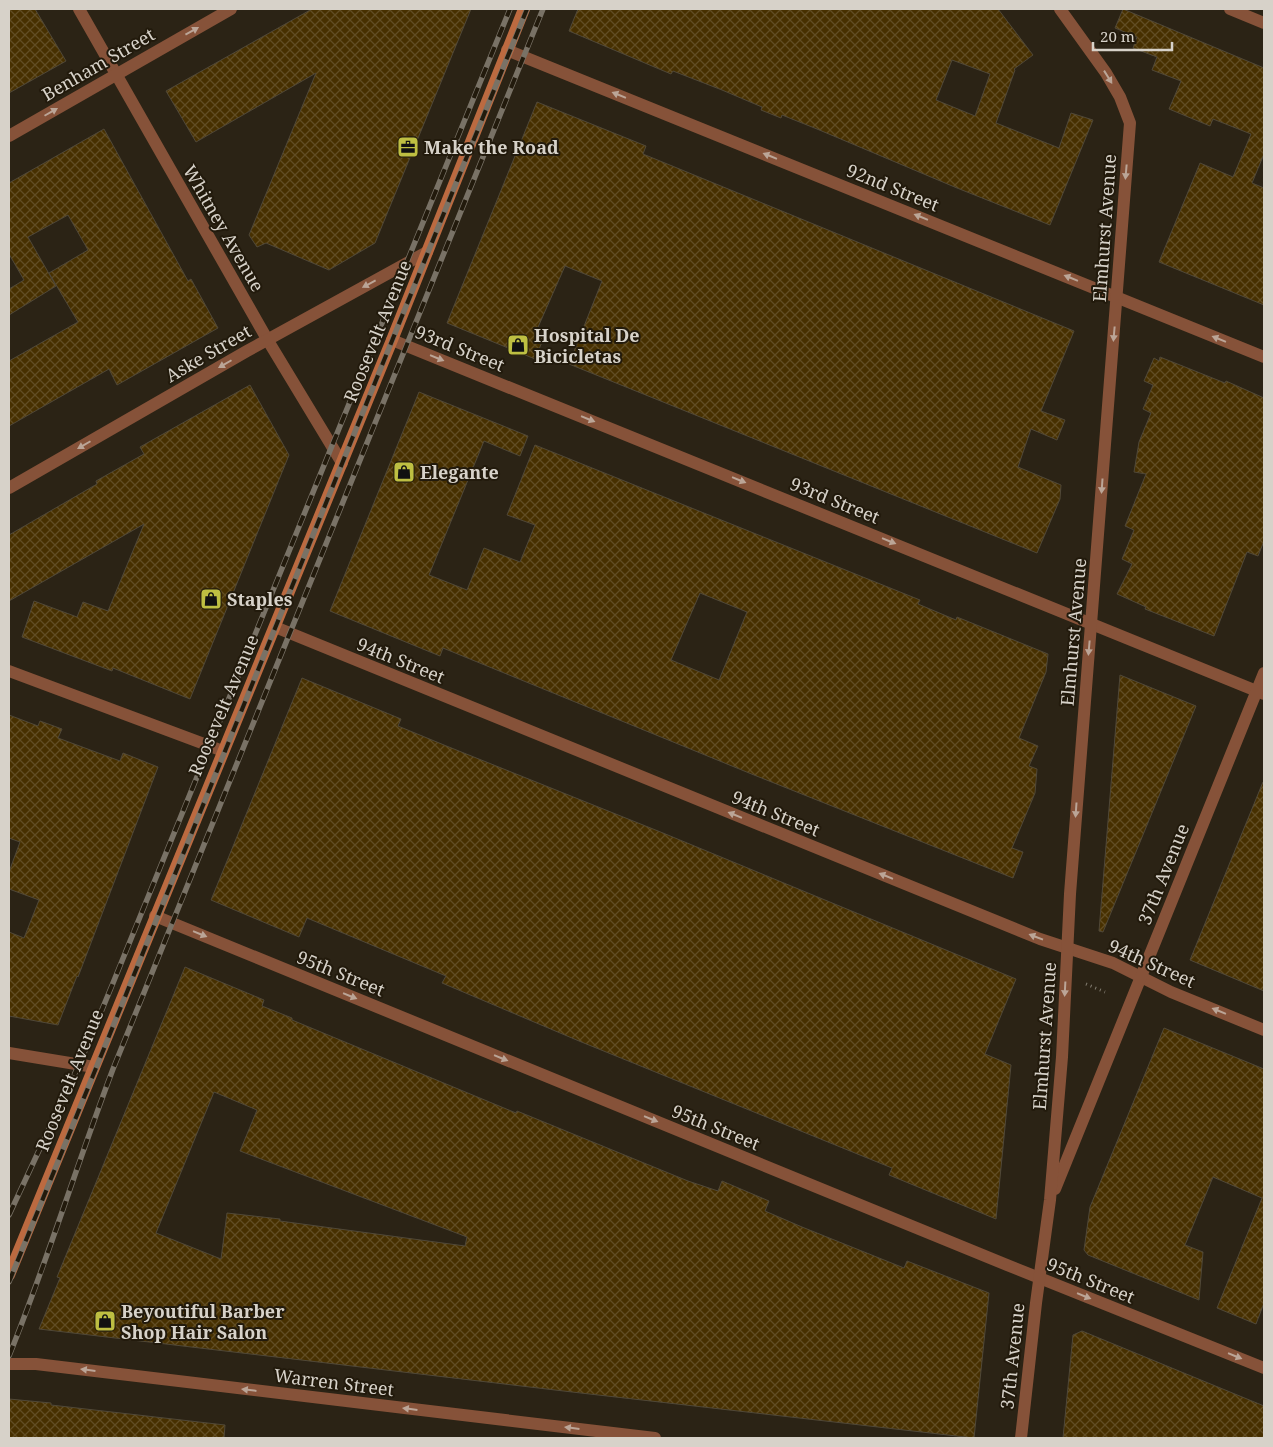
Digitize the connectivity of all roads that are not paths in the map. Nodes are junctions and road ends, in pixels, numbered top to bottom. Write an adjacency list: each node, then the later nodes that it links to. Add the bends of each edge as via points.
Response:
1 (79, 9): 8 (street, Whitney Avenue)
2 (231, 9): 8 (street, Benham Street, one-way to 2)
3 (524, 9): 7 (main road, Roosevelt Avenue)
4 (1060, 9): 11 (street, Elmhurst Avenue, one-way to 11, via 1106,73 1130,123)
5 (1230, 9): 6 (street)
6 (1264, 23)
7 (507, 50): 10 (main road, Roosevelt Avenue); 11 (street, 92nd Street, one-way to 7)
8 (116, 74): 9 (street, Benham Street, one-way to 8); 12 (street, Whitney Avenue)
9 (9, 136)
10 (427, 252): 12 (street, Aske Street, one-way to 12); 13 (main road, Roosevelt Avenue)
11 (1116, 296): 14 (street, 92nd Street, one-way to 11); 17 (street, Elmhurst Avenue, one-way to 17)
12 (267, 339): 15 (street, Whitney Avenue); 16 (street, Aske Street, one-way to 16)
13 (392, 340): 15 (main road, Roosevelt Avenue); 17 (street, 93rd Street, one-way to 17)
14 (1264, 357)
15 (342, 463): 18 (main road, Roosevelt Avenue)
16 (9, 488)
17 (1091, 623): 21 (street, 93rd Street); 24 (street, Elmhurst Avenue, one-way to 24)
18 (275, 627): 22 (main road, Roosevelt Avenue); 24 (street, 94th Street, one-way to 18)
19 (9, 671): 22 (street)
20 (1264, 673): 21 (street, 37th Avenue)
21 (1260, 692): 25 (street, 37th Avenue)
22 (223, 751): 23 (main road, Roosevelt Avenue)
23 (155, 916): 28 (main road, Roosevelt Avenue); 31 (street, 95th Street, one-way to 31)
24 (1067, 948): 25 (street, 94th Street, via 1113,963); 29 (street, Elmhurst Avenue, one-way to 29)
25 (1140, 977): 26 (street, 94th Street, one-way to 25); 29 (street, 37th Avenue)
26 (1264, 1030)
27 (9, 1053): 28 (street)
28 (94, 1067): 30 (main road, Roosevelt Avenue)
29 (1050, 1200): 31 (street, Elmhurst Avenue)
30 (9, 1275)
31 (1039, 1278): 33 (street, 95th Street, one-way to 33); 35 (street, 37th Avenue)
32 (9, 1364): 34 (street, Warren Street, one-way to 32, via 46,1365)
33 (1264, 1368)
34 (655, 1438)
35 (1021, 1438)

